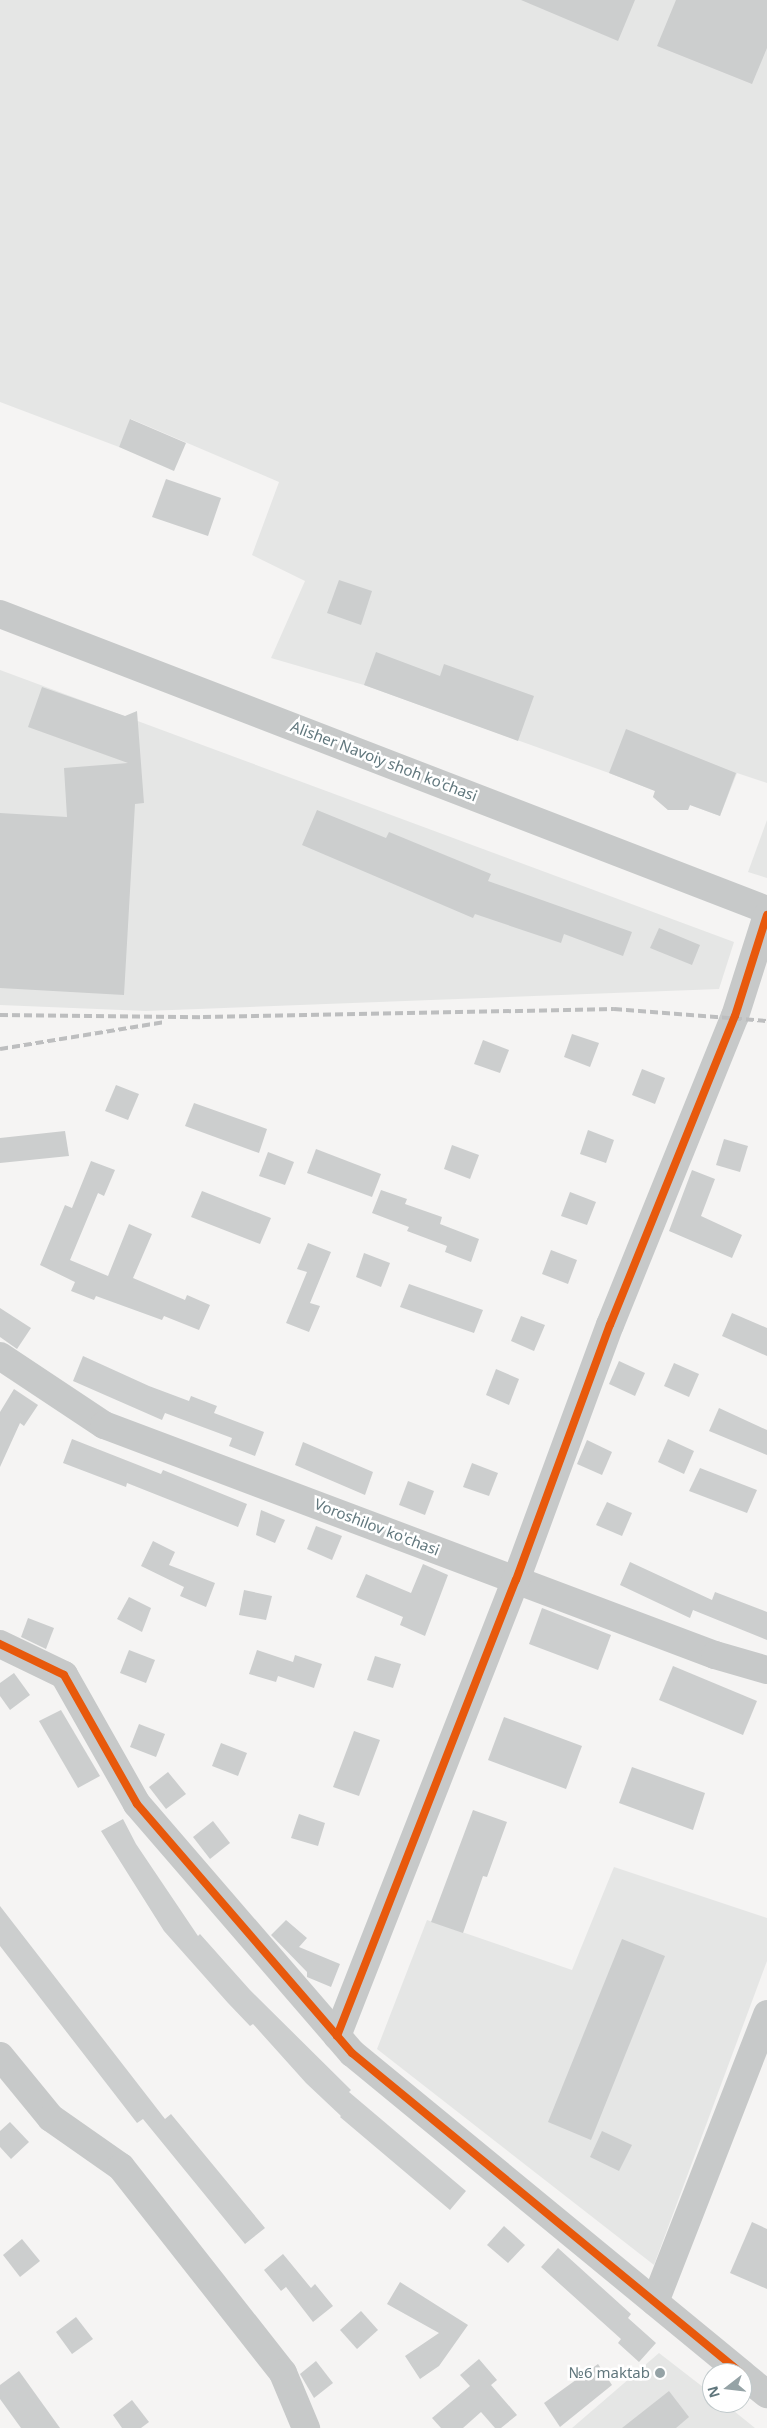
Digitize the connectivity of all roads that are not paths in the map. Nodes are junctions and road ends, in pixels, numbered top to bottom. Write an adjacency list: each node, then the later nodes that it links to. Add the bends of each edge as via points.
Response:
1 (0, 614): 2 (street, Alisher Navoiy shoh ko'chasi)
2 (767, 910)
3 (767, 915): 5 (street, via 735,1016 610,1325)
4 (0, 1356): 5 (street, Voroshilov ko'chasi, via 104,1424)
5 (516, 1580): 7 (street, Voroshilov ko'chasi); 9 (street)
6 (0, 1644): 9 (street, via 64,1675 137,1804)
7 (767, 1670)
8 (767, 2014): 11 (street)
9 (336, 2036): 11 (street, via 352,2053)
10 (0, 2056): 15 (street, via 51,2118 121,2167 283,2373)
11 (655, 2302): 12 (street)
12 (730, 2363)
13 (752, 2381): 14 (street)
14 (767, 2394)
15 (306, 2428)

